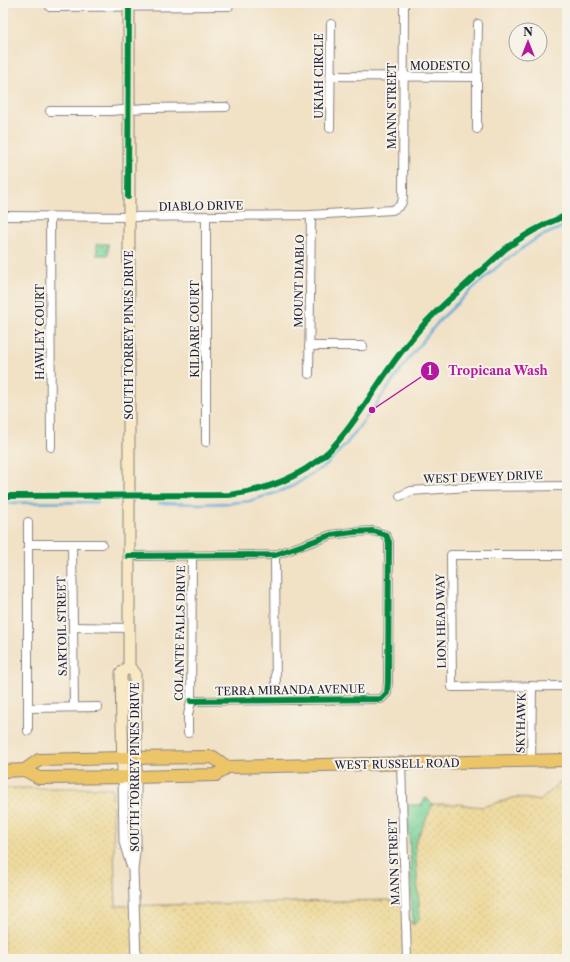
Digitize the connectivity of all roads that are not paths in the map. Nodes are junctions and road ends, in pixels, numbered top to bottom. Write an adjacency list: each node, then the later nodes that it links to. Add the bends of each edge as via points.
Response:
1 (404, 3): 8 (street, MANN STREET)
2 (129, 5): 3 (street); 4 (street); 11 (main road, SOUTH TORREY PINES DRIVE)
3 (229, 6)
4 (50, 7)
5 (331, 24): 7 (street, UKIAH CIRCLE)
6 (478, 24): 9 (street)
7 (330, 76): 8 (street, MODESTO); 13 (street, UKIAH CIRCLE)
8 (404, 77): 9 (street, MODESTO); 15 (street, MANN STREET, via 403,201)
9 (477, 77): 14 (street)
10 (226, 107): 11 (street)
11 (129, 109): 12 (street); 20 (main road, SOUTH TORREY PINES DRIVE)
12 (50, 111)
13 (330, 128)
14 (478, 129)
15 (399, 208): 16 (street, DIABLO DRIVE)
16 (311, 215): 19 (street, DIABLO DRIVE); 21 (street, MOUNT DIABLO)
17 (3, 216): 18 (street, DIABLO DRIVE)
18 (50, 217): 20 (street, DIABLO DRIVE); 25 (street, HAWLEY COURT)
19 (206, 217): 20 (street, DIABLO DRIVE); 24 (street, KILDARE COURT)
20 (129, 218): 34 (main road, SOUTH TORREY PINES DRIVE)
21 (309, 346): 22 (street); 23 (street, MOUNT DIABLO)
22 (362, 346)
23 (309, 374)
24 (206, 442)
25 (51, 447)
26 (567, 486): 27 (street, WEST DEWEY DRIVE, via 411,490)
27 (400, 496)
28 (28, 522): 29 (street)
29 (28, 544): 30 (street); 45 (street)
30 (72, 544): 31 (street); 36 (street, SARTOIL STREET)
31 (102, 544)
32 (275, 555): 35 (street); 41 (street); 41 (street, TERRA MIRANDA AVENUE, via 331,535 353,532 373,531 386,535 389,542 387,693 381,699)
33 (567, 555): 39 (street, LION HEAD WAY, via 451,555 452,687)
34 (128, 556): 35 (street); 37 (main road, SOUTH TORREY PINES DRIVE)
35 (192, 556): 42 (street, COLANTE FALLS DRIVE)
36 (73, 628): 37 (street); 43 (street, SARTOIL STREET)
37 (129, 628): 38 (main road, SOUTH TORREY PINES DRIVE)
38 (129, 667): 48 (main road, SOUTH TORREY PINES DRIVE, via 121,673); 49 (main road, SOUTH TORREY PINES DRIVE, via 136,673)
39 (532, 686): 40 (street); 51 (street, SKYHAWK)
40 (567, 686)
41 (276, 700): 42 (street, TERRA MIRANDA AVENUE)
42 (191, 701): 47 (street, COLANTE FALLS DRIVE)
43 (74, 707): 44 (street); 45 (street)
44 (98, 707)
45 (28, 708): 46 (street)
46 (28, 731)
47 (188, 733)
48 (122, 758): 49 (main road, WEST RUSSELL ROAD); 54 (main road, WEST RUSSELL ROAD, via 39,760); 56 (main road, SOUTH TORREY PINES DRIVE)
49 (136, 758): 53 (main road, WEST RUSSELL ROAD, via 213,757); 57 (main road, SOUTH TORREY PINES DRIVE)
50 (567, 760): 51 (main road, WEST RUSSELL ROAD)
51 (531, 761): 52 (main road, WEST RUSSELL ROAD)
52 (401, 763): 53 (main road, WEST RUSSELL ROAD); 60 (street, MANN STREET)
53 (227, 767): 57 (main road, WEST RUSSELL ROAD, via 216,775)
54 (25, 770): 55 (main road, WEST RUSSELL ROAD); 56 (main road, WEST RUSSELL ROAD, via 39,778)
55 (3, 771)
56 (123, 777): 57 (main road, WEST RUSSELL ROAD); 58 (street, SOUTH TORREY PINES DRIVE, via 124,842)
57 (136, 777): 58 (street, SOUTH TORREY PINES DRIVE, via 136,842)
58 (133, 870): 59 (street, SOUTH TORREY PINES DRIVE)
59 (136, 959)
60 (407, 959)

